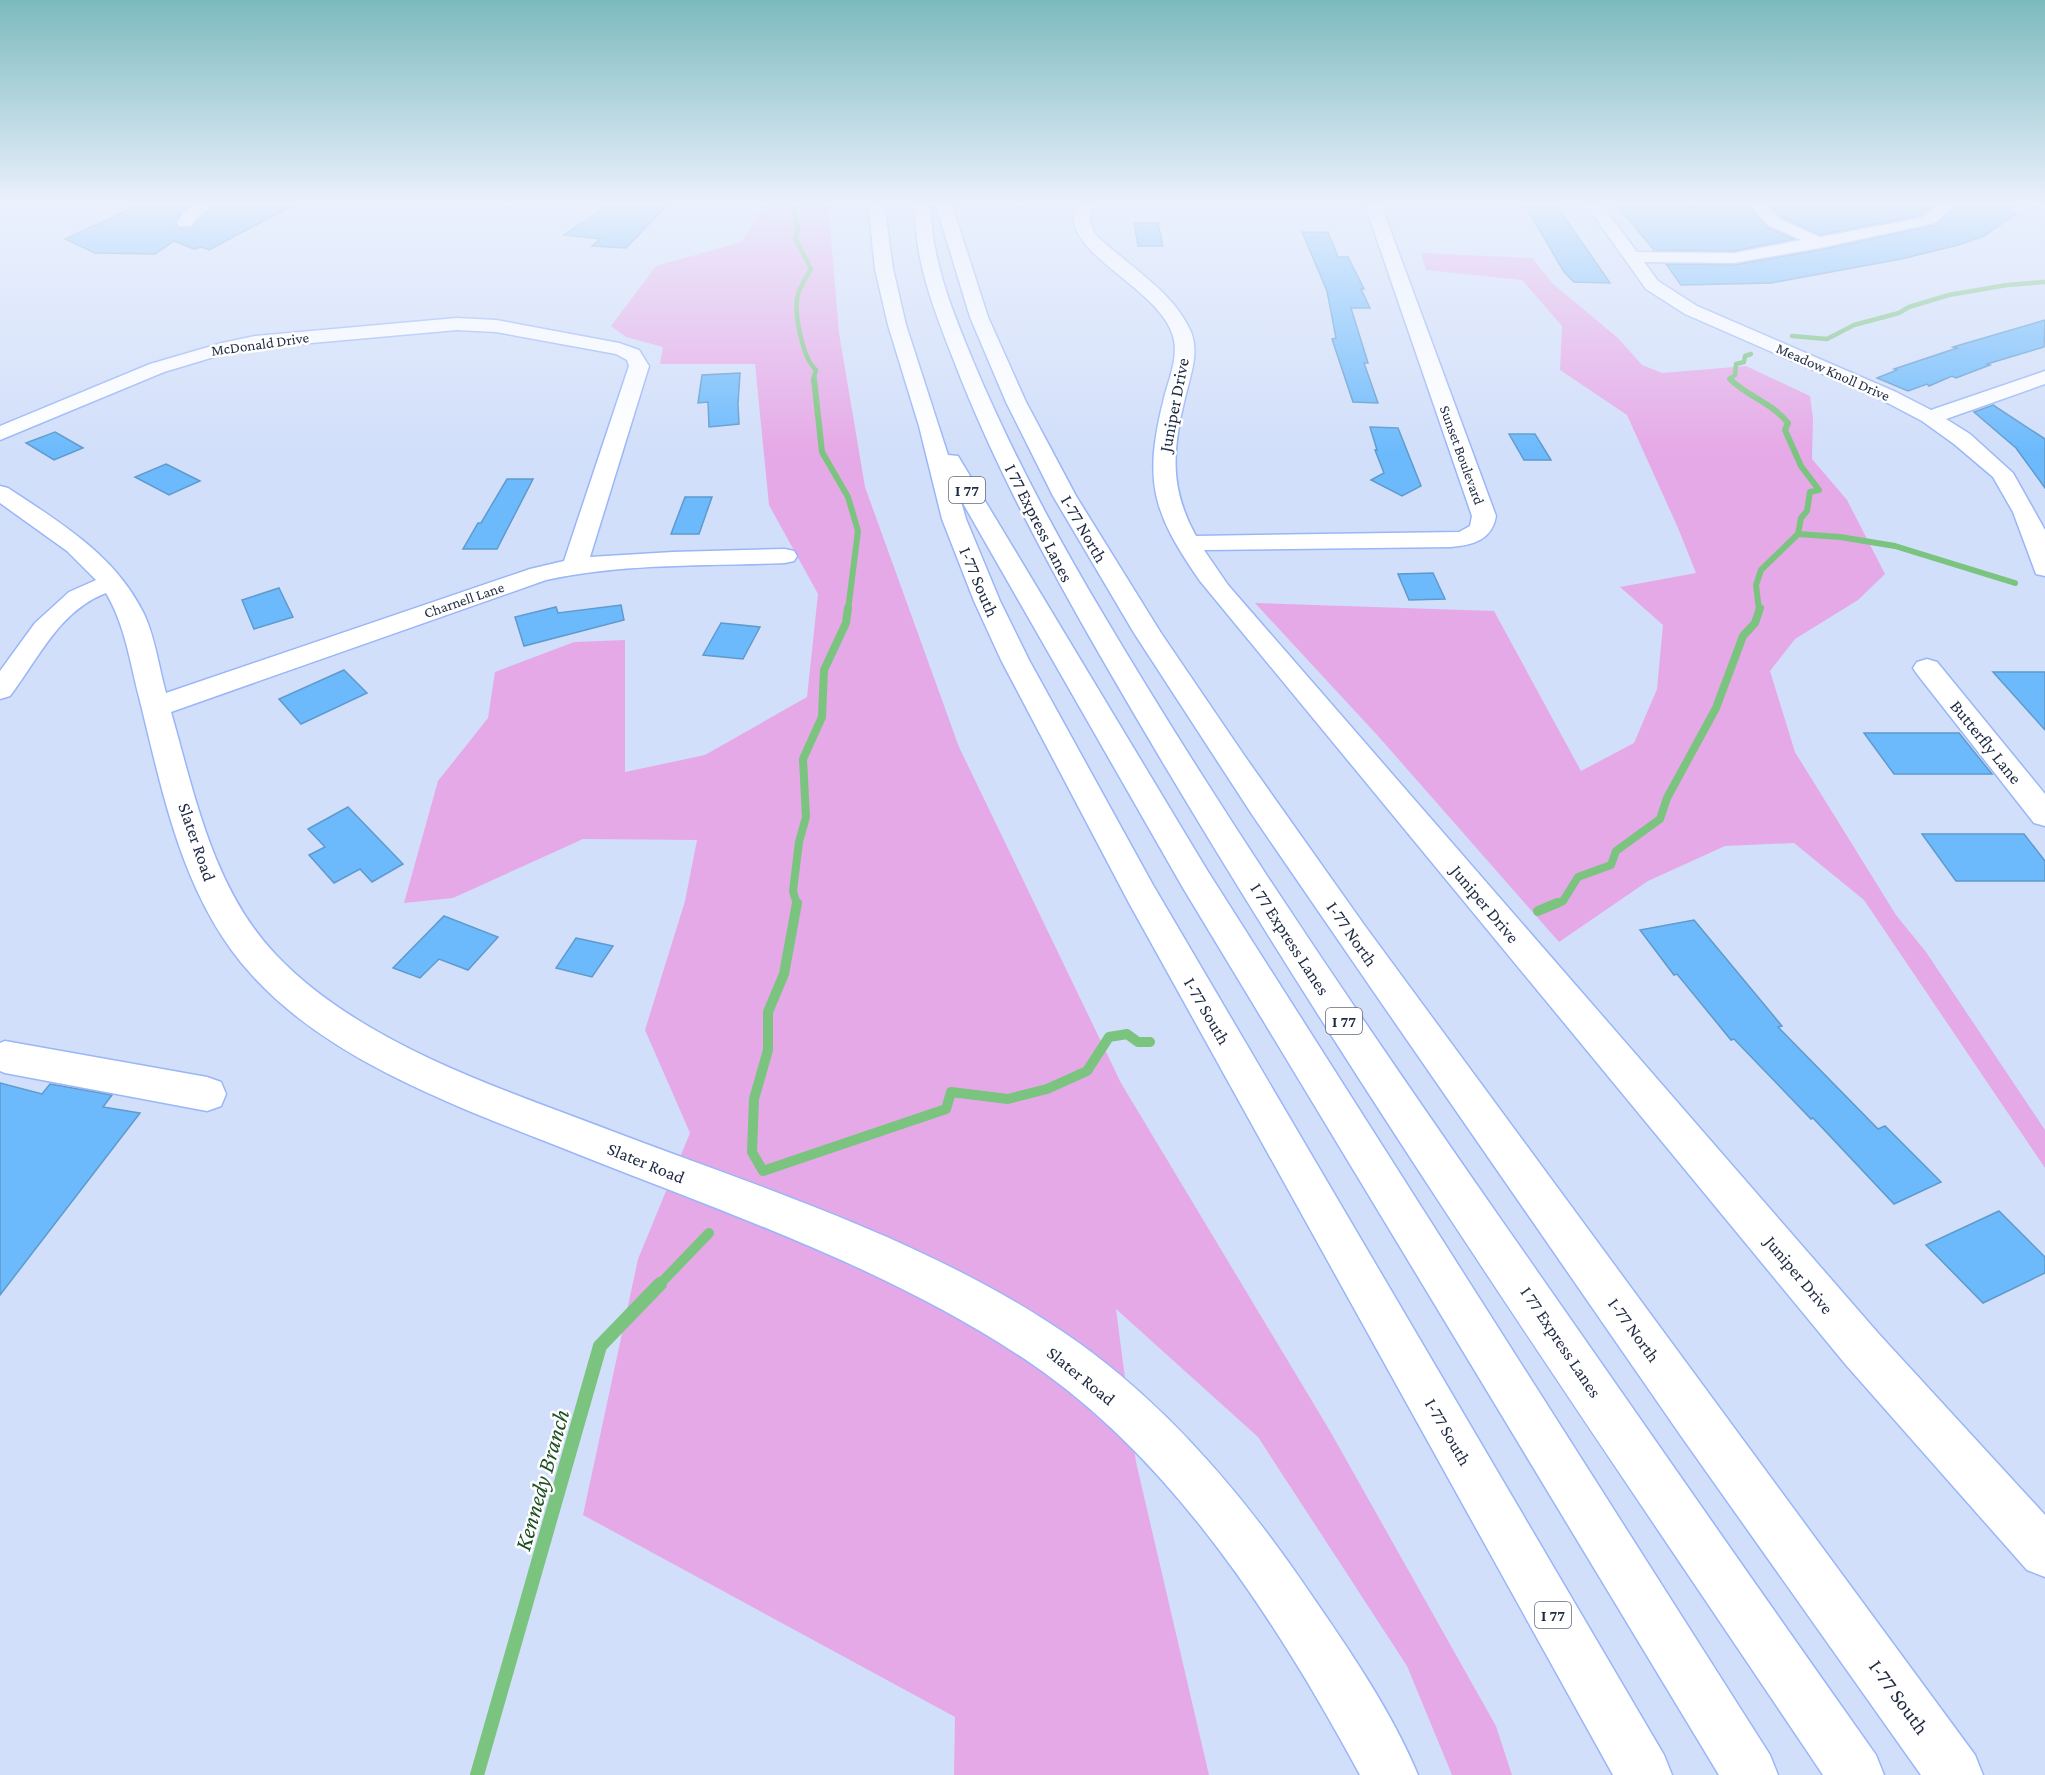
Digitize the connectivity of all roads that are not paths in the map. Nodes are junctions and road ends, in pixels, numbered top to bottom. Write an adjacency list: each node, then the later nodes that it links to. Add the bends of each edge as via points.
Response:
1 (887, 285): 9 (main road, I-77 South / I 77)
2 (937, 285): 31 (main road, I 77 Express Lanes / I 77, via 990,426 1060,565 1167,747 1415,1129)
3 (967, 285): 27 (main road, I-77 North, via 1010,390 1069,504 1147,632 1293,852)
4 (1141, 285): 13 (main road, Juniper Drive, via 1166,308 1182,332 1185,354 1163,465 1169,504)
5 (1402, 285): 13 (main road, Sunset Boulevard, via 1484,516 1479,532 1463,539 1436,541)
6 (1652, 285): 8 (main road, Meadow Knoll Drive, via 1691,310)
7 (2045, 377): 8 (main road)
8 (1929, 417): 12 (main road, Meadow Knoll Drive, via 1962,438 2002,473)
9 (930, 426): 29 (main road, I-77 South / I 77, via 968,558 1059,745); 30 (main road, I 77, via 1189,870)
10 (0, 434): 15 (main road, McDonald Drive, via 187,358 255,342 457,324 496,326 619,349 634,355 639,366)
11 (0, 493): 17 (main road, Slater Road, via 74,544)
12 (2040, 534): 16 (main road, Meadow Knoll Drive)
13 (1187, 543): 26 (main road, Juniper Drive, via 1227,599 1862,1349)
14 (785, 556): 15 (main road, Charnell Lane)
15 (575, 566): 20 (main road, Charnell Lane, via 423,613)
16 (2045, 569)
17 (113, 582): 19 (main road, via 81,595 61,610 44,627); 20 (main road, Slater Road, via 132,616)
18 (1927, 668): 21 (main road, Butterfly Lane)
19 (0, 690)
20 (156, 707): 28 (main road, Slater Road, via 208,881 228,919 264,965 308,1005 360,1041 422,1072 861,1248 987,1310 1043,1345 1146,1431 1200,1489 1301,1621)
21 (2013, 776): 22 (main road); 23 (main road, Butterfly Lane)
22 (2045, 776)
23 (2045, 815)
24 (5, 1057): 25 (main road)
25 (207, 1094)
26 (2045, 1552)
27 (1842, 1620): 32 (main road, I-77 South)
28 (1390, 1775)
29 (1644, 1775)
30 (1750, 1775)
31 (1856, 1775)
32 (1955, 1775)

